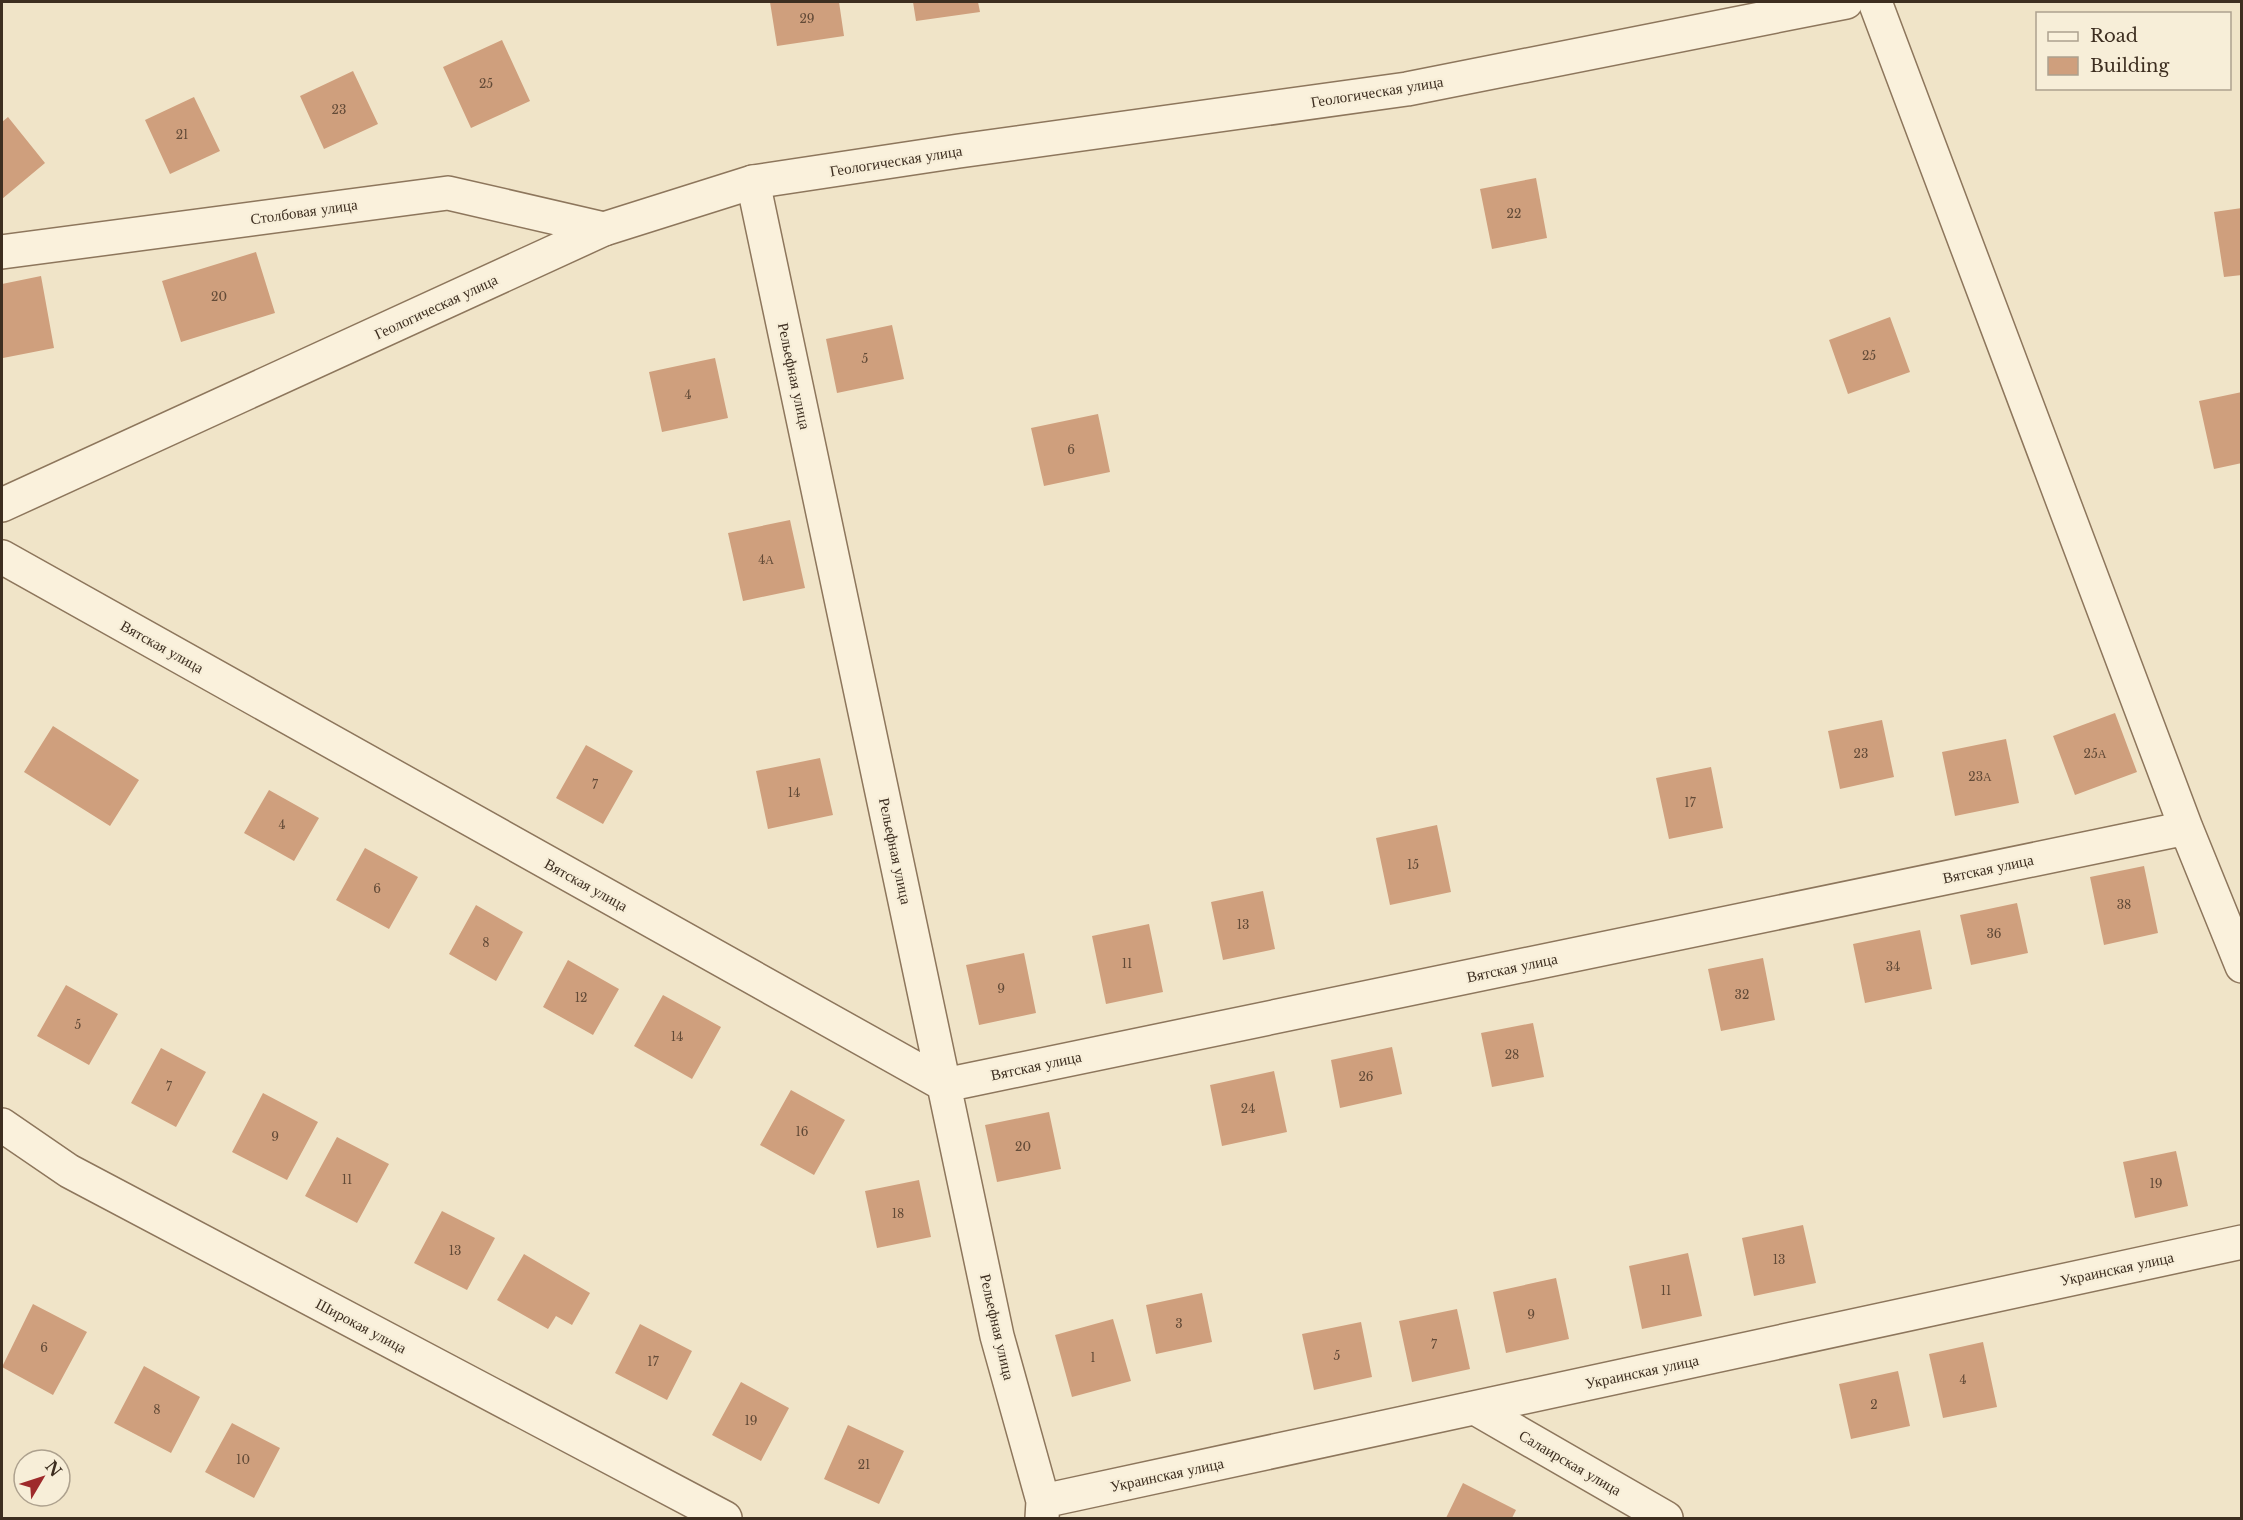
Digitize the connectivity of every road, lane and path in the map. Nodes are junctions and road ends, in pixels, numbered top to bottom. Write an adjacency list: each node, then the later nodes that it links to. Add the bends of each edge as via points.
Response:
1 (1846, 2): 3 (street, Геологическая улица, via 1407,89)
2 (1875, 2): 8 (street)
3 (753, 182): 4 (street, Геологическая улица); 10 (street, Рельефная улица)
4 (604, 230): 5 (street, Столбовая улица, via 448,193); 6 (street, Геологическая улица)
5 (2, 252)
6 (2, 505)
7 (2, 557): 10 (street, Вятская улица)
8 (2186, 828): 9 (street); 10 (street, Вятская улица)
9 (2241, 966)
10 (945, 1085): 14 (street, Рельефная улица, via 997,1336)
11 (2, 1125): 15 (street, Широкая улица, via 69,1171)
12 (2241, 1242): 13 (street, Украинская улица)
13 (1475, 1408): 14 (street, Украинская улица); 16 (street, Салаирская улица)
14 (1043, 1510)
15 (725, 1518)
16 (1666, 1518)

